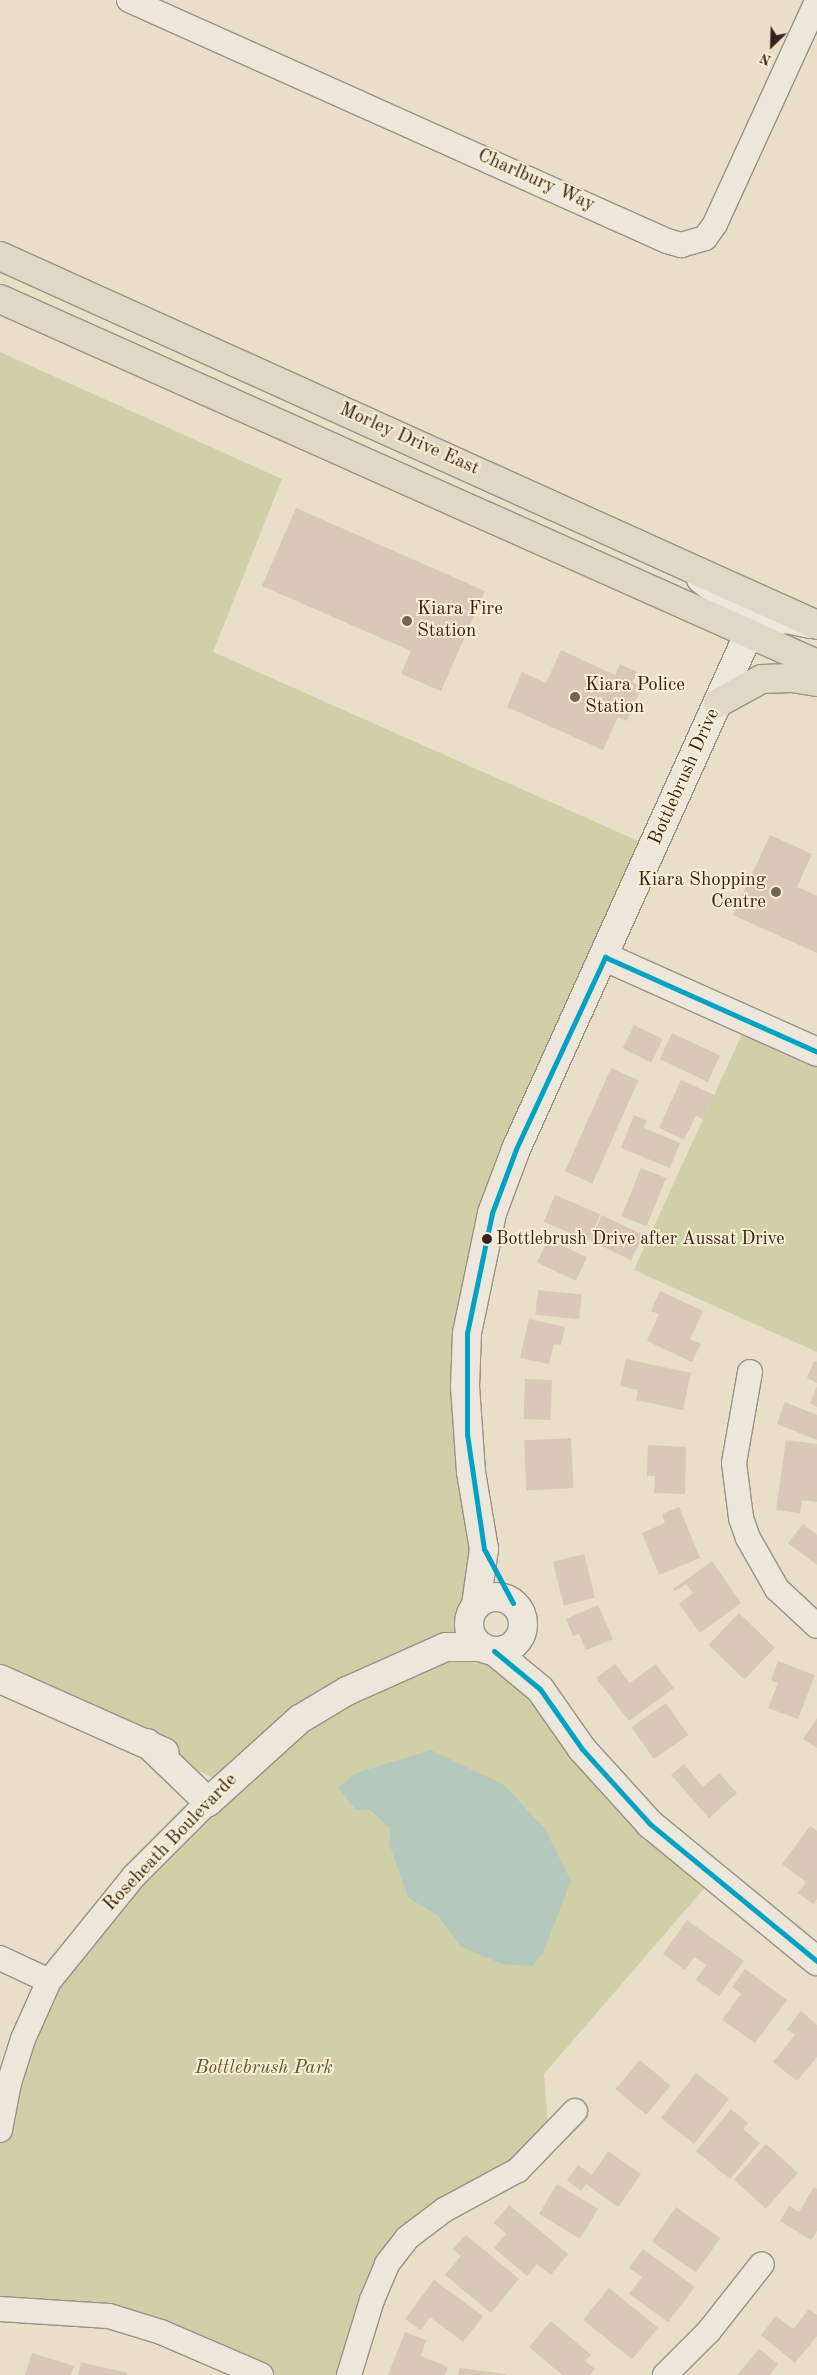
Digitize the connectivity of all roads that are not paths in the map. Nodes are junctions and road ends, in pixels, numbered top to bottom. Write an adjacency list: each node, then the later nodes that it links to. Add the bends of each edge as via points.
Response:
1 (129, 0): 2 (street, Charlbury Way, via 681,245 705,238 715,224)
2 (816, 0)
3 (0, 256): 5 (main road, Morley Drive East)
4 (0, 298): 6 (main road, Morley Drive East)
5 (300, 390): 6 (main road, via 319,411 322,423); 7 (main road, Morley Drive East)
6 (320, 441): 8 (main road, Morley Drive East)
7 (519, 490): 8 (main road, via 552,521); 9 (main road, Morley Drive East)
8 (550, 544): 11 (main road, Morley Drive East)
9 (674, 562): 10 (main road, Morley Drive East); 11 (street, via 715,587 730,601 742,616)
10 (817, 625): 11 (street, via 787,619 771,621)
11 (749, 633): 12 (main road, Morley Drive East); 14 (street, Bottlebrush Drive)
12 (817, 664)
13 (817, 682): 14 (main road, via 792,678 762,680)
14 (718, 703): 15 (street, Bottlebrush Drive)
15 (605, 957): 16 (street); 18 (street, Bottlebrush Drive, via 516,1150 492,1213 478,1268 467,1332 464,1386 471,1472)
16 (817, 1052)
17 (750, 1372): 21 (street, via 734,1463 741,1518 748,1538 778,1589)
18 (484, 1549): 19 (street, Bottlebrush Drive); 20 (street, Bottlebrush Drive)
19 (513, 1602): 20 (street, via 494,1597); 22 (street, via 522,1616)
20 (473, 1613): 23 (street, Roseheath Boulevarde); 24 (street, via 473,1639)
21 (817, 1626)
22 (521, 1633): 24 (street, via 508,1648); 26 (street)
23 (446, 1647): 24 (street, Roseheath Boulevarde); 27 (street, Roseheath Boulevarde, via 347,1691 300,1719)
24 (488, 1649): 26 (street)
25 (0, 1680): 27 (street, via 147,1743)
26 (540, 1689): 29 (street, via 582,1748 650,1824)
27 (217, 1793): 30 (street, Roseheath Boulevarde, via 134,1876)
28 (0, 1958): 30 (street)
29 (817, 1961)
30 (49, 1981): 32 (street, Roseheath Boulevarde, via 23,2039 9,2083)
31 (575, 2111): 36 (street, via 518,2170 444,2210 408,2238 383,2273)
32 (0, 2130)
33 (762, 2264): 37 (street, via 709,2331)
34 (0, 2310): 35 (street, via 109,2316 161,2332)
35 (261, 2375)
36 (349, 2375)
37 (665, 2375)

